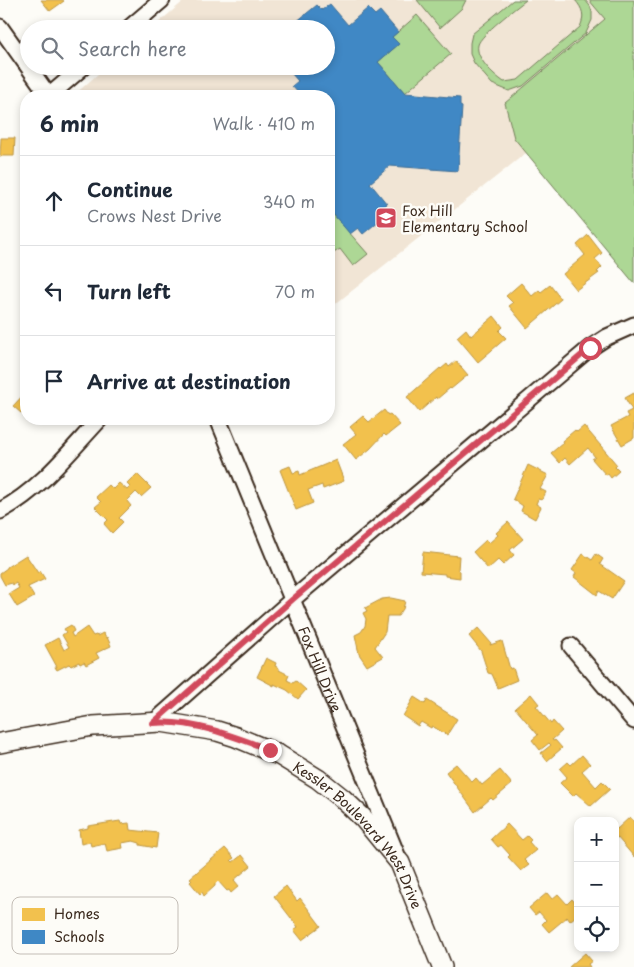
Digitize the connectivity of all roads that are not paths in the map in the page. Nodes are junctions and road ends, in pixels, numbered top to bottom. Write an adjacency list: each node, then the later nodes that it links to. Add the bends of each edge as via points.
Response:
1 (162, 0): 2 (street)
2 (139, 20)
3 (0, 27): 4 (street)
4 (20, 55)
5 (34, 75): 7 (street)
6 (74, 75): 8 (street)
7 (45, 90)
8 (56, 90)
9 (634, 324): 13 (street, via 590,348)
10 (94, 425): 12 (street, via 41,482)
11 (220, 425): 13 (street, Fox Hill Drive)
12 (0, 511)
13 (293, 599): 16 (street); 18 (street, Fox Hill Drive)
14 (571, 646): 15 (street)
15 (634, 721)
16 (153, 723): 17 (main road, Kessler Boulevard West Drive, via 93,726); 18 (main road, Kessler Boulevard West Drive, via 172,723 223,733 270,750 297,765 357,812)
17 (0, 743)
18 (400, 863): 19 (main road, Kessler Boulevard West Drive)
19 (442, 967)

